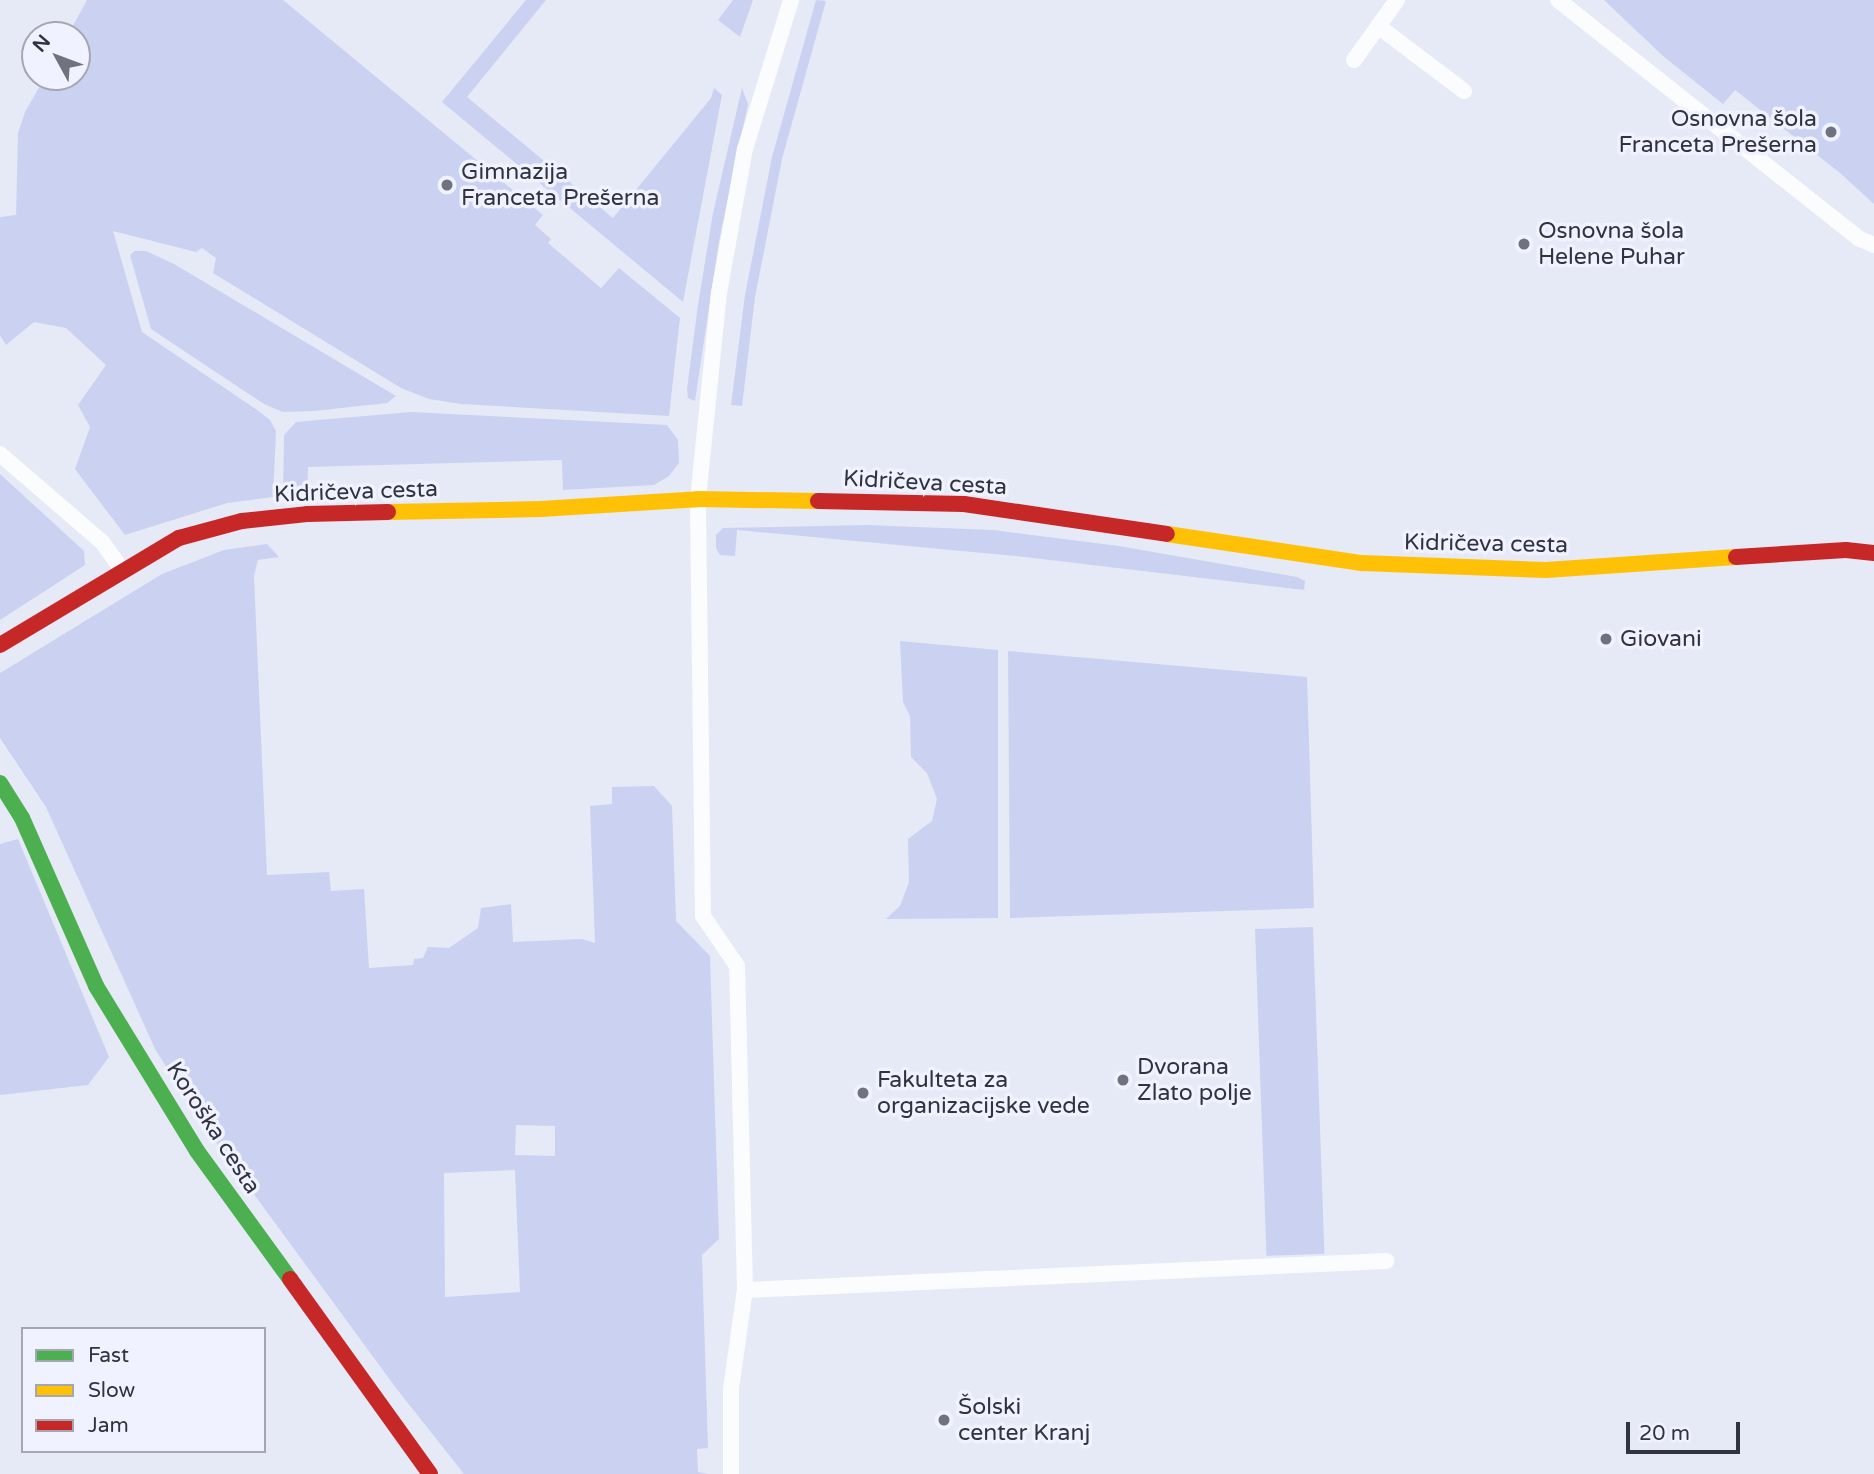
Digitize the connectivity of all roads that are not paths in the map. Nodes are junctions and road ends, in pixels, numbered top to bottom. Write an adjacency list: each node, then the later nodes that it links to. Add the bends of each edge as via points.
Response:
1 (791, 0): 9 (lane, via 743,162 719,293)
2 (1397, 0): 4 (lane)
3 (1558, 0): 7 (lane, via 1860,239)
4 (1378, 26): 5 (lane); 6 (lane)
5 (1353, 60)
6 (1464, 91)
7 (1874, 245)
8 (0, 454): 11 (lane, via 102,542)
9 (698, 499): 10 (street, Kidričeva cesta, via 964,504 1362,563 1546,570 1846,550); 11 (street, Kidričeva cesta, via 541,509 307,514 242,521 179,538); 15 (lane, via 703,916 737,966)
10 (1874, 553)
11 (122, 570): 12 (street, Kidričeva cesta)
12 (0, 645)
13 (0, 783): 16 (street, Koroška cesta, via 22,818 96,986 197,1151)
14 (1387, 1261): 15 (lane)
15 (745, 1290): 17 (lane, via 731,1389)
16 (430, 1474)
17 (731, 1474)

